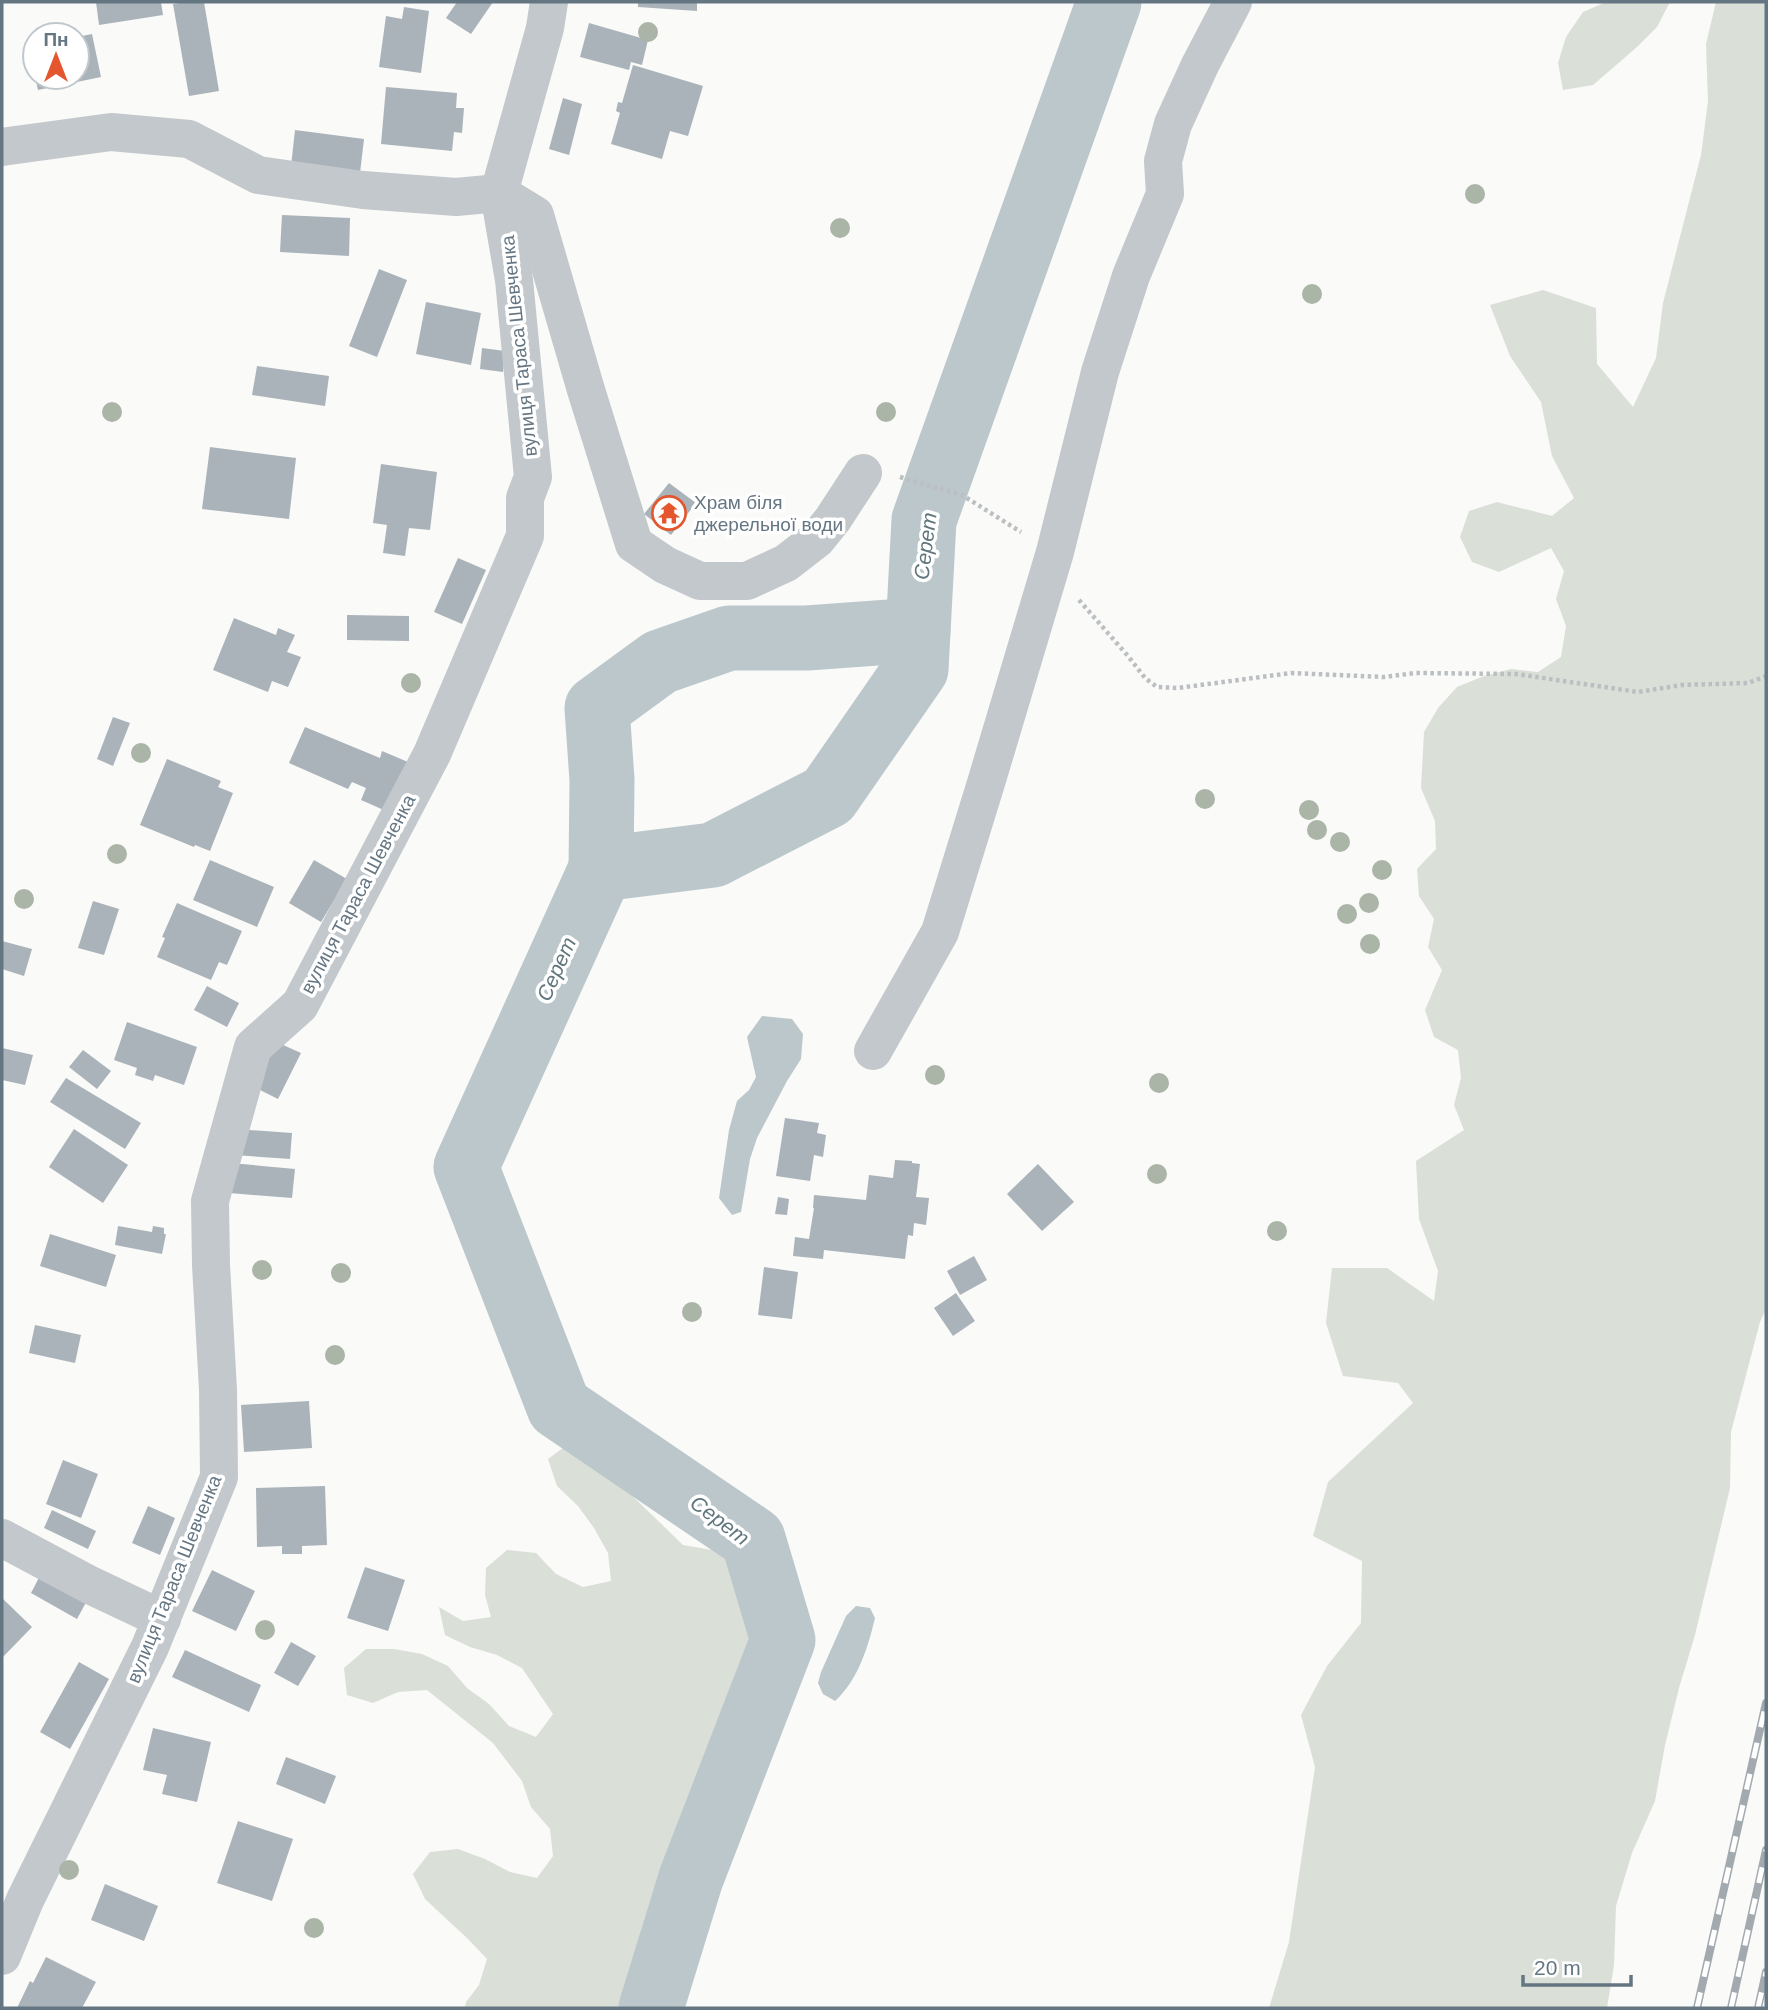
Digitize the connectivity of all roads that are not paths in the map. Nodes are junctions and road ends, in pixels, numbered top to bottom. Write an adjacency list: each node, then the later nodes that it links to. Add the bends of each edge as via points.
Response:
1 (549, 2): 4 (street, вулиця Тараса Шевченка)
2 (1233, 2): 6 (street, via 1173,124 1163,161 1165,194 1131,275 1100,372 1055,552 940,932)
3 (2, 146): 4 (street, via 111,132 189,139 258,175 363,190 456,197)
4 (499, 194): 5 (street, via 535,215 634,544 700,581 747,580 786,563 817,539); 8 (street, вулиця Тараса Шевченка, via 514,280 533,477 525,498 525,536 432,754 300,1005 253,1047 210,1201 219,1477)
5 (878, 474)
6 (873, 1051)
7 (2, 1538): 8 (street)
8 (162, 1619): 9 (street, вулиця Тараса Шевченка)
9 (2, 1956)

